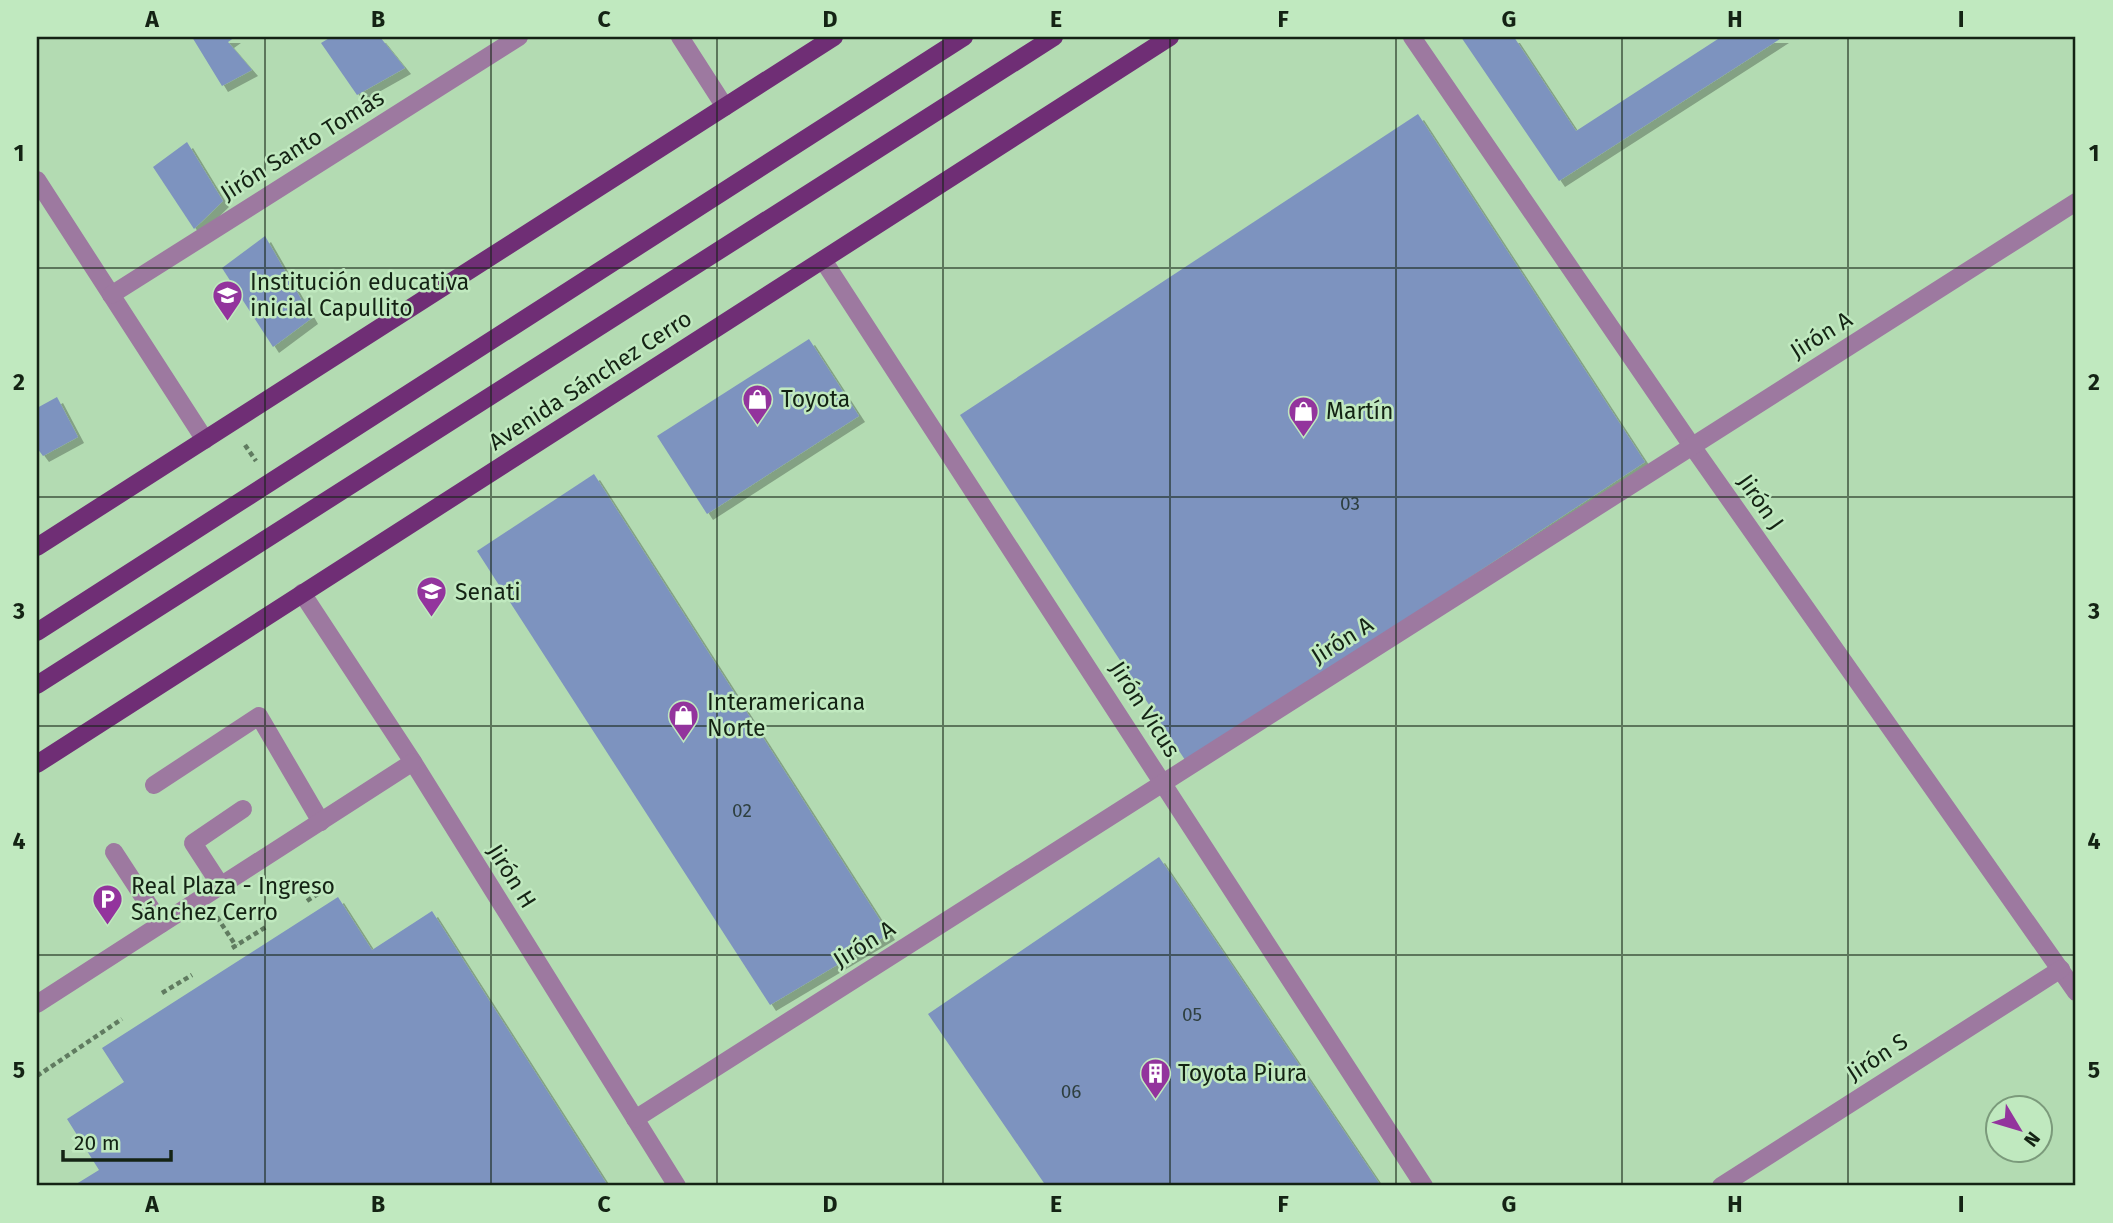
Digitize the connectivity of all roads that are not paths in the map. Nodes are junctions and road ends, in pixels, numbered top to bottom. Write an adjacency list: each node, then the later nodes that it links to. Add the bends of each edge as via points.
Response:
1 (519, 37): 12 (street, Jirón Santo Tomás)
2 (680, 37): 8 (street)
3 (834, 37): 8 (main road)
4 (964, 37): 17 (main road)
5 (1054, 37): 18 (main road, Avenida Sánchez Cerro)
6 (1170, 37): 11 (main road, Avenida Sánchez Cerro)
7 (1412, 37): 14 (street, Jirón J)
8 (725, 107): 13 (main road)
9 (37, 180): 12 (street)
10 (2076, 202): 14 (street, Jirón A)
11 (823, 260): 16 (main road, Avenida Sánchez Cerro); 21 (street, Jirón Vicus)
12 (111, 295): 13 (street)
13 (205, 440): 15 (main road)
14 (1692, 446): 21 (street, Jirón A); 28 (street, Jirón J)
15 (37, 547)
16 (302, 593): 19 (street, Jirón H); 20 (main road, Avenida Sánchez Cerro)
17 (37, 632)
18 (37, 684)
19 (413, 762): 24 (street); 31 (street, Jirón H)
20 (37, 764)
21 (1164, 782): 31 (street, Jirón A); 33 (street, Jirón Vicus)
22 (154, 785): 24 (street, via 259,716)
23 (243, 809): 26 (street, via 193,844)
24 (321, 822): 26 (street)
25 (114, 852): 27 (street)
26 (221, 886): 27 (street)
27 (161, 924): 30 (street)
28 (2061, 969): 29 (street, Jirón J); 34 (street, Jirón S)
29 (2076, 992)
30 (40, 996)
31 (635, 1119): 32 (street, Jirón H)
32 (677, 1186)
33 (1424, 1186)
34 (1721, 1186)

